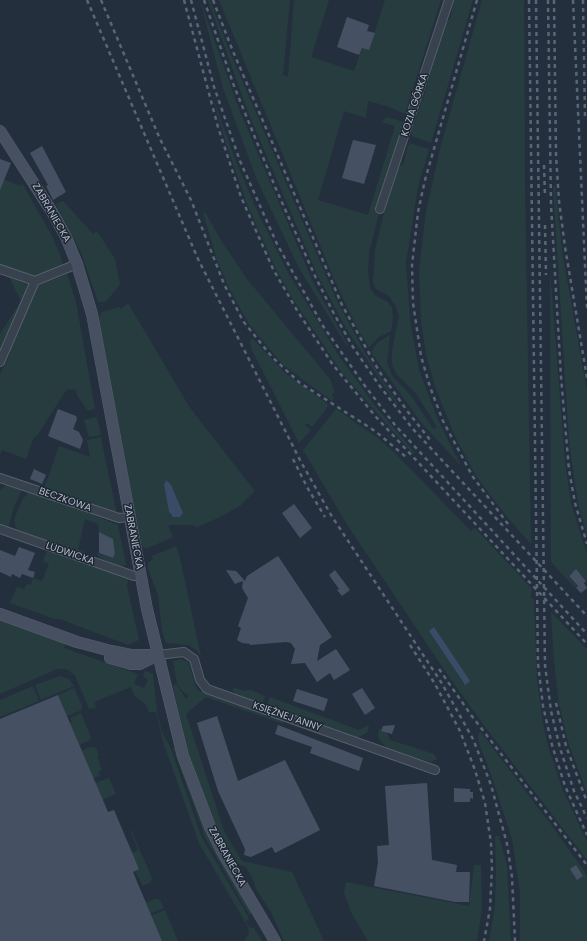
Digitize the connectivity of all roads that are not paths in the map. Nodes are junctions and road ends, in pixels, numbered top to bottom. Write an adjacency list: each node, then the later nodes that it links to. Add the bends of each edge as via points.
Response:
1 (449, 0): 3 (street, KOZIA GÓRKA)
2 (0, 131): 4 (main road, ZABRANIECKA, via 54,215)
3 (380, 209)
4 (77, 264): 6 (street); 9 (main road, ZABRANIECKA, via 92,314)
5 (0, 269): 6 (street)
6 (35, 281): 7 (street)
7 (0, 362)
8 (0, 478): 9 (street, BECZKOWA, via 119,518)
9 (130, 517): 11 (main road, ZABRANIECKA)
10 (0, 530): 11 (street, LUDWICKA, via 134,576)
11 (141, 576): 13 (main road, ZABRANIECKA)
12 (0, 614): 13 (main road, KSIĘŻNEJ ANNY, via 131,664 147,662)
13 (158, 655): 14 (street, KSIĘŻNEJ ANNY, via 184,652 194,659 200,680 208,689); 15 (main road, ZABRANIECKA, via 183,756 210,828 222,853)
14 (435, 770)
15 (275, 941)

